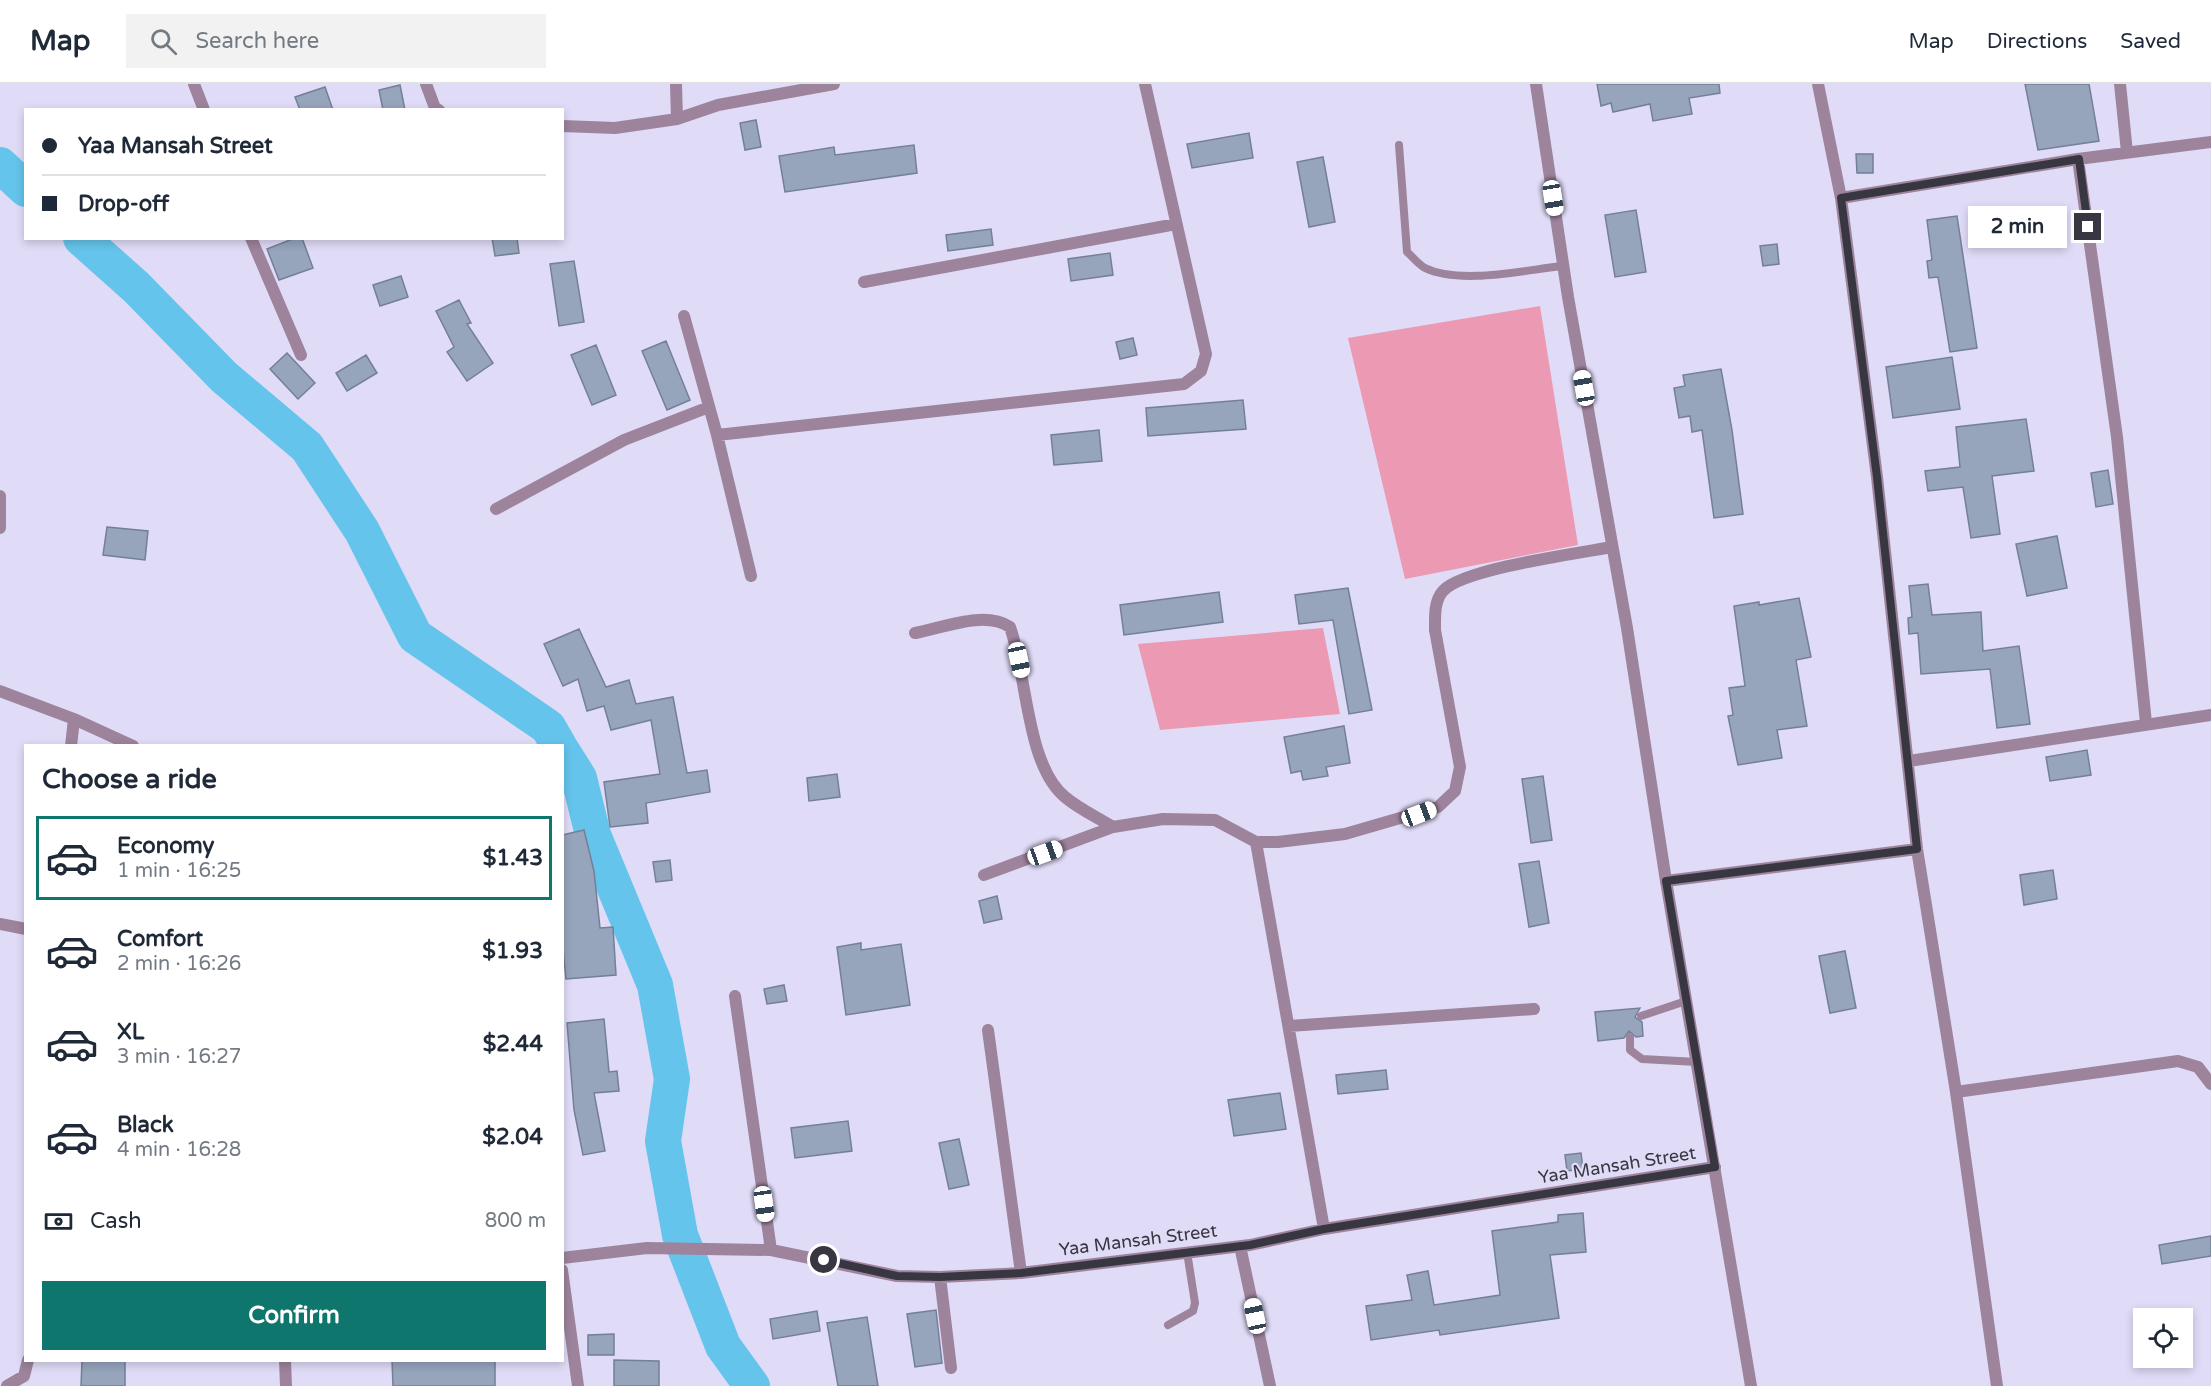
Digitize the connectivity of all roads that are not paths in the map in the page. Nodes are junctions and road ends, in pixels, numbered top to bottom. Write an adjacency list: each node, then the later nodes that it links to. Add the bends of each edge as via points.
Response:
1 (194, 84): 9 (street)
2 (426, 84): 10 (street)
3 (676, 84): 11 (street)
4 (834, 84): 11 (street, via 718,105)
5 (1144, 84): 18 (street)
6 (1536, 84): 20 (street)
7 (1818, 84): 17 (street)
8 (2120, 84): 15 (street)
9 (203, 108)
10 (435, 108)
11 (677, 119): 12 (street, via 615,128)
12 (564, 126)
13 (2211, 142): 15 (street)
14 (1400, 145): 20 (lane, via 1407,252 1423,267 1446,274 1474,275)
15 (2127, 152): 16 (street)
16 (2079, 159): 17 (street); 35 (street, via 2117,437)
17 (1841, 198): 38 (street)
18 (1176, 224): 21 (street); 25 (street, via 1206,354 1201,371 1184,384)
19 (251, 240): 23 (street)
20 (1563, 266): 29 (street)
21 (864, 282)
22 (684, 316): 24 (street)
23 (301, 355)
24 (709, 407): 25 (street); 27 (street, via 624,440)
25 (717, 435): 30 (street)
26 (0, 496): 28 (street)
27 (496, 508)
28 (0, 528)
29 (1612, 546): 40 (street, via 1464,577 1442,591 1435,612 1435,630 1460,767 1455,791 1438,807 1344,834); 43 (street)
30 (751, 576)
31 (915, 633): 39 (street, via 985,619 1010,627 1035,739 1049,780 1065,798)
32 (0, 691): 34 (street)
33 (2211, 715): 35 (street)
34 (74, 719): 36 (street); 37 (street)
35 (2146, 723): 38 (street)
36 (71, 744)
37 (129, 744)
38 (1909, 761): 41 (street)
39 (1113, 827): 40 (street, via 1163,819 1215,820); 42 (street)
40 (1256, 842): 50 (street)
41 (1917, 849): 43 (street); 55 (street)
42 (984, 875)
43 (1666, 881): 47 (street)
44 (0, 924): 45 (street)
45 (24, 929)
46 (735, 996): 59 (street)
47 (1686, 1001): 49 (lane); 53 (street)
48 (1534, 1009): 50 (street)
49 (1641, 1016)
50 (1289, 1026): 57 (street)
51 (988, 1030): 62 (street)
52 (1630, 1037): 53 (lane, via 1630,1050 1642,1059)
53 (1697, 1062): 56 (street)
54 (2211, 1084): 55 (street, via 2198,1067 2178,1061)
55 (1956, 1092): 74 (street)
56 (1715, 1167): 57 (street, Yaa Mansah Street); 73 (street)
57 (1324, 1229): 58 (street, Yaa Mansah Street)
58 (1240, 1246): 60 (street, Yaa Mansah Street); 72 (street)
59 (771, 1250): 61 (street, Yaa Mansah Street, via 647,1248); 63 (street, Yaa Mansah Street, via 897,1276)
60 (1187, 1252): 62 (street, Yaa Mansah Street); 65 (lane, via 1193,1311)
61 (564, 1258)
62 (1021, 1273): 63 (street, Yaa Mansah Street)
63 (940, 1277): 68 (street)
64 (564, 1284): 71 (street)
65 (1168, 1325)
66 (28, 1362): 69 (street, via 24,1376)
67 (285, 1362): 70 (street)
68 (951, 1368)
69 (7, 1386)
70 (286, 1386)
71 (578, 1386)
72 (1270, 1386)
73 (1751, 1386)
74 (1997, 1386)

